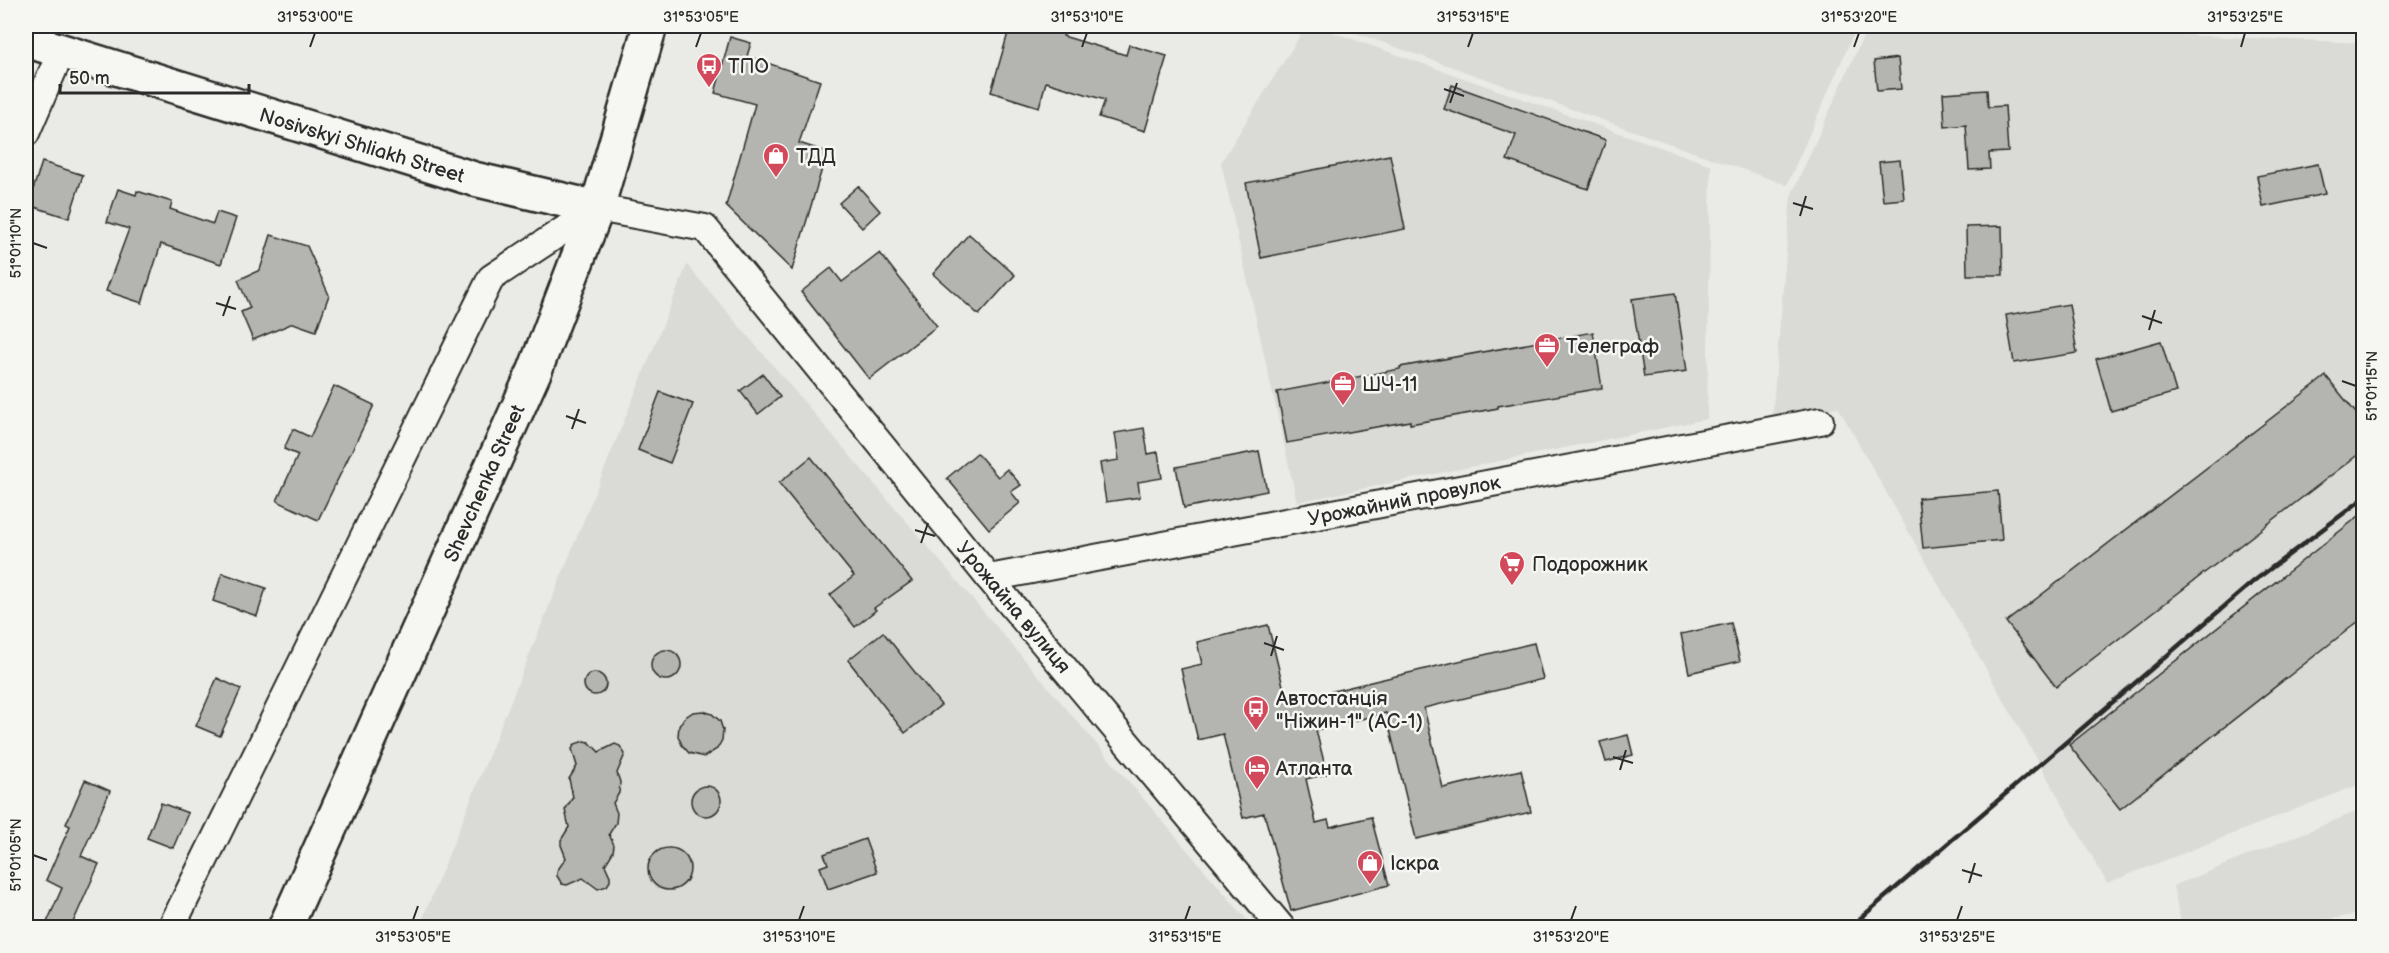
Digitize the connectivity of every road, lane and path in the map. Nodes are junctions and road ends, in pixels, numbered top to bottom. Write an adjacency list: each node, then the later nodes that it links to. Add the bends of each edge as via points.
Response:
1 (650, 26): 5 (main road, Shevchenka Street)
2 (26, 40): 3 (main road, Nosivskyi Shliakh Street)
3 (61, 52): 4 (street); 5 (main road, Nosivskyi Shliakh Street, via 474,179)
4 (26, 133)
5 (597, 208): 7 (street, Урожайна вулиця, via 705,228); 8 (street, via 491,278); 9 (main road, Shevchenka Street, via 534,370)
6 (1820, 421): 7 (street, Урожайний провулок)
7 (989, 578): 10 (street, Урожайна вулиця)
8 (171, 927)
9 (285, 927)
10 (1282, 927)

